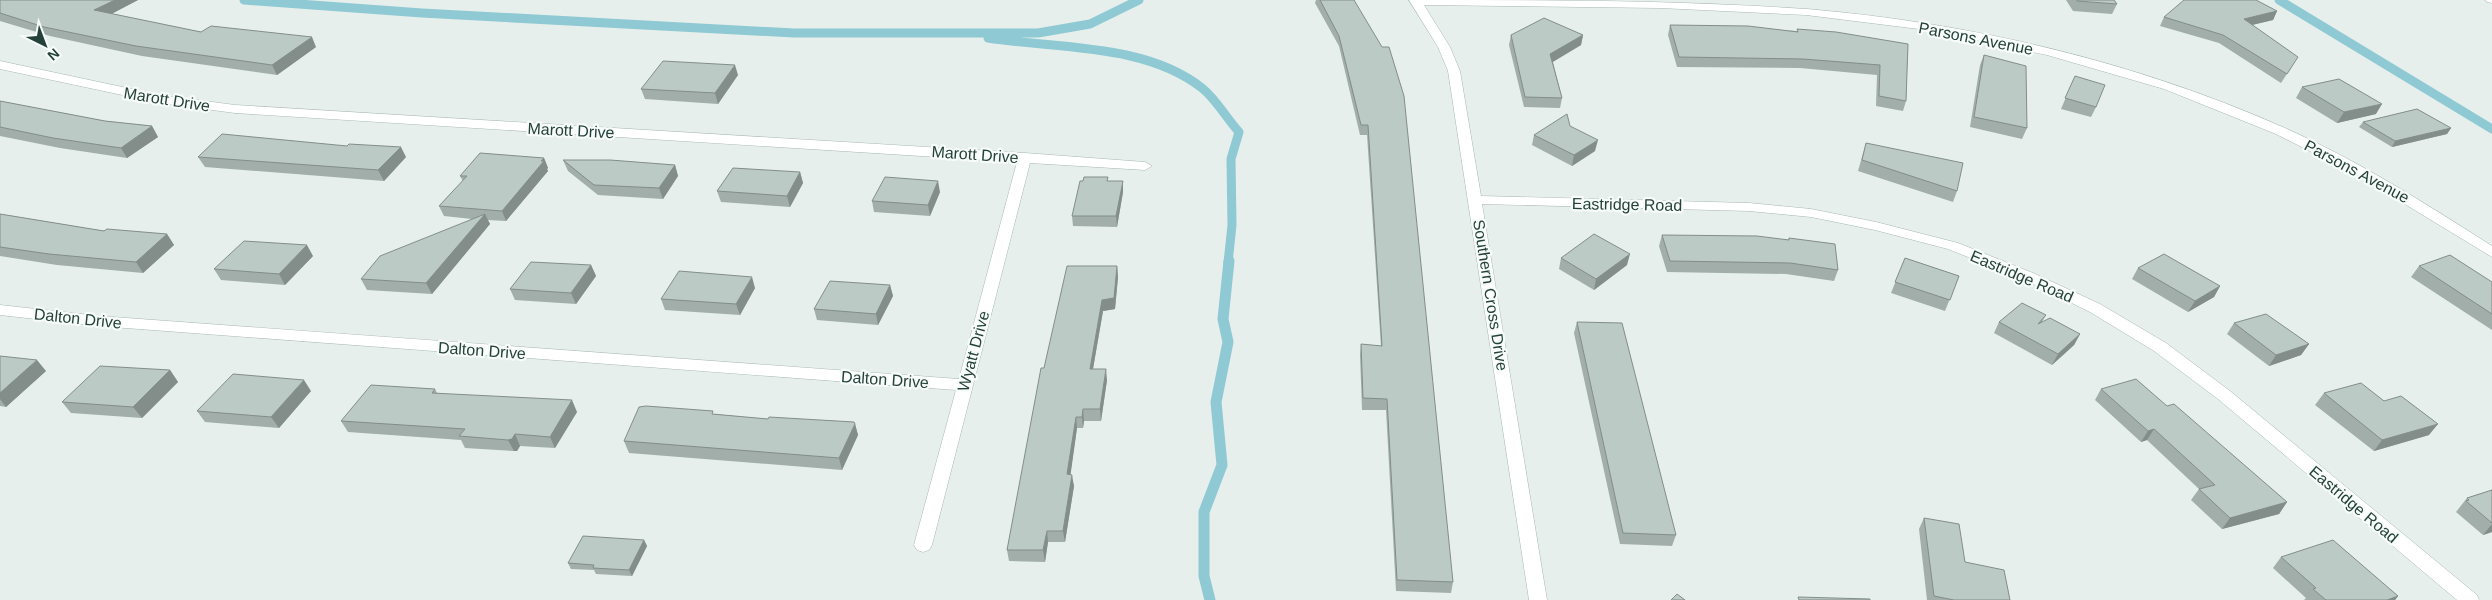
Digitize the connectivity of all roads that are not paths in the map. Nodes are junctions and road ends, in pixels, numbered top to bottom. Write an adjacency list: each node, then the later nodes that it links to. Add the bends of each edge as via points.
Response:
1 (1415, 1): 5 (street, Southern Cross Drive, via 1444,47 1454,71); 6 (street, Parsons Avenue, via 1798,11 1874,19 2001,41 2132,76 2280,130 2392,188)
2 (0, 65): 3 (street, Marott Drive, via 160,99 245,110)
3 (1025, 157): 4 (street, Marott Drive); 8 (street, Wyatt Drive)
4 (1145, 166)
5 (1476, 200): 10 (street, Southern Cross Drive); 11 (street, Eastridge Road, via 1749,207 1811,213 1953,246 2028,276 2094,308 2160,346 2224,395)
6 (2492, 252)
7 (0, 310): 8 (street, Dalton Drive, via 99,321)
8 (964, 385): 9 (street, Wyatt Drive)
9 (923, 545)
10 (1538, 600)
11 (2470, 600)

